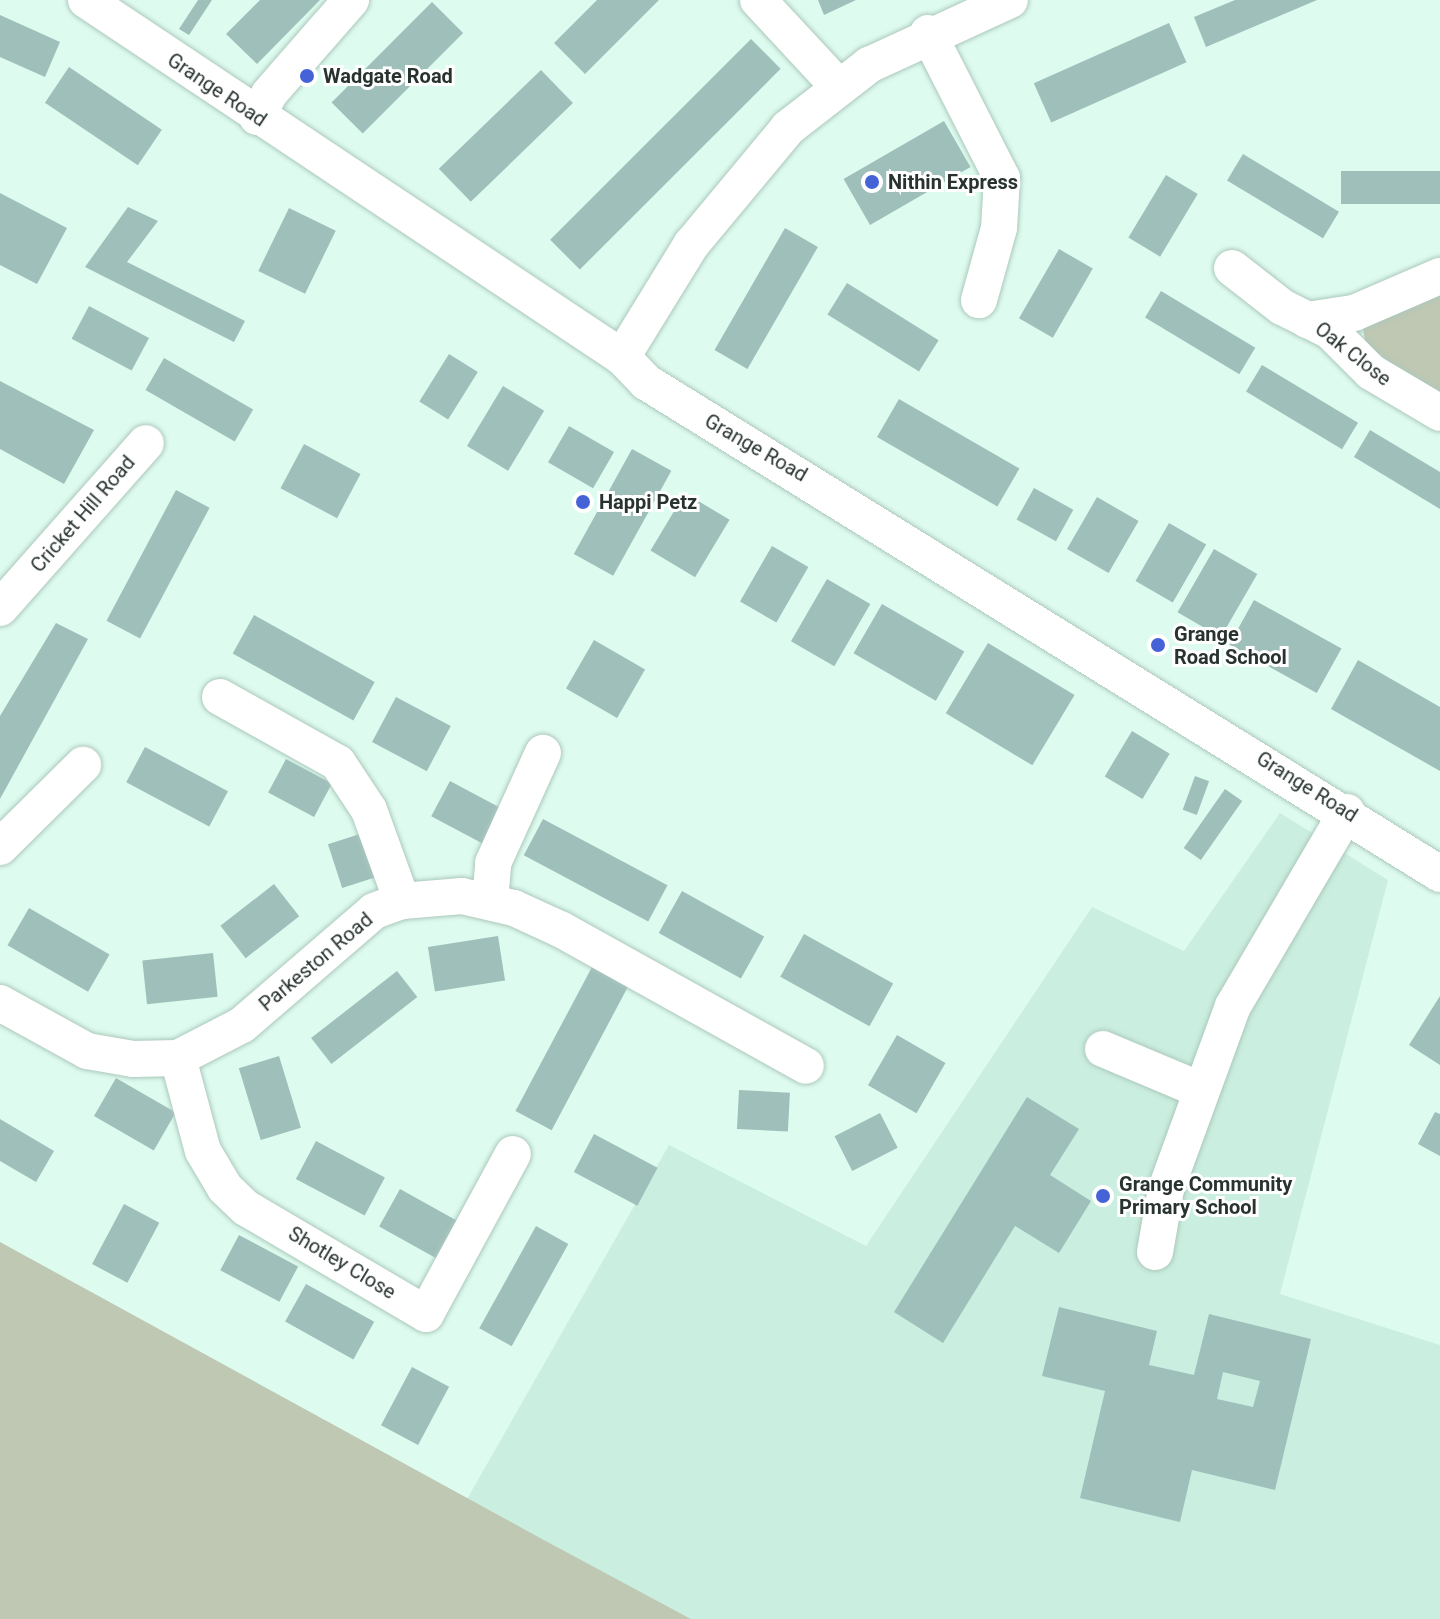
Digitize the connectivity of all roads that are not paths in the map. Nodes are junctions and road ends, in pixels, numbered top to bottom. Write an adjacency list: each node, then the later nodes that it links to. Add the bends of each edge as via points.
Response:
1 (86, 0): 7 (street, Grange Road)
2 (351, 0): 7 (street, via 269,94)
3 (758, 0): 6 (street)
4 (1010, 0): 5 (street)
5 (928, 33): 6 (street); 10 (street, via 1002,178 999,228)
6 (837, 85): 12 (street, via 788,128 721,203)
7 (257, 117): 12 (street, Grange Road)
8 (1232, 268): 11 (street, Oak Close)
9 (1440, 276): 11 (street, Oak Close, via 1354,313)
10 (979, 300)
11 (1307, 320): 13 (street, Oak Close, via 1340,339 1371,372)
12 (622, 357): 19 (street, Grange Road, via 671,398)
13 (1440, 413)
14 (146, 443): 15 (street, Cricket Hill Road)
15 (7, 588)
16 (220, 697): 22 (street, via 338,763 369,810)
17 (543, 753): 23 (street, via 493,863)
18 (83, 765): 20 (street)
19 (1347, 812): 21 (street, Grange Road); 28 (street, via 1233,1006)
20 (0, 847)
21 (1440, 874)
22 (402, 901): 23 (street, Parkeston Road, via 439,896); 26 (street, Parkeston Road, via 350,927 223,1038)
23 (490, 901): 27 (street, Parkeston Road, via 562,930)
24 (0, 1003): 26 (street, Parkeston Road, via 87,1051 133,1059)
25 (1103, 1049): 28 (street)
26 (178, 1058): 29 (street, Shotley Close, via 203,1151 225,1188 246,1208 426,1314)
27 (806, 1066)
28 (1198, 1089): 30 (street, via 1166,1189)
29 (513, 1154)
30 (1155, 1252)

